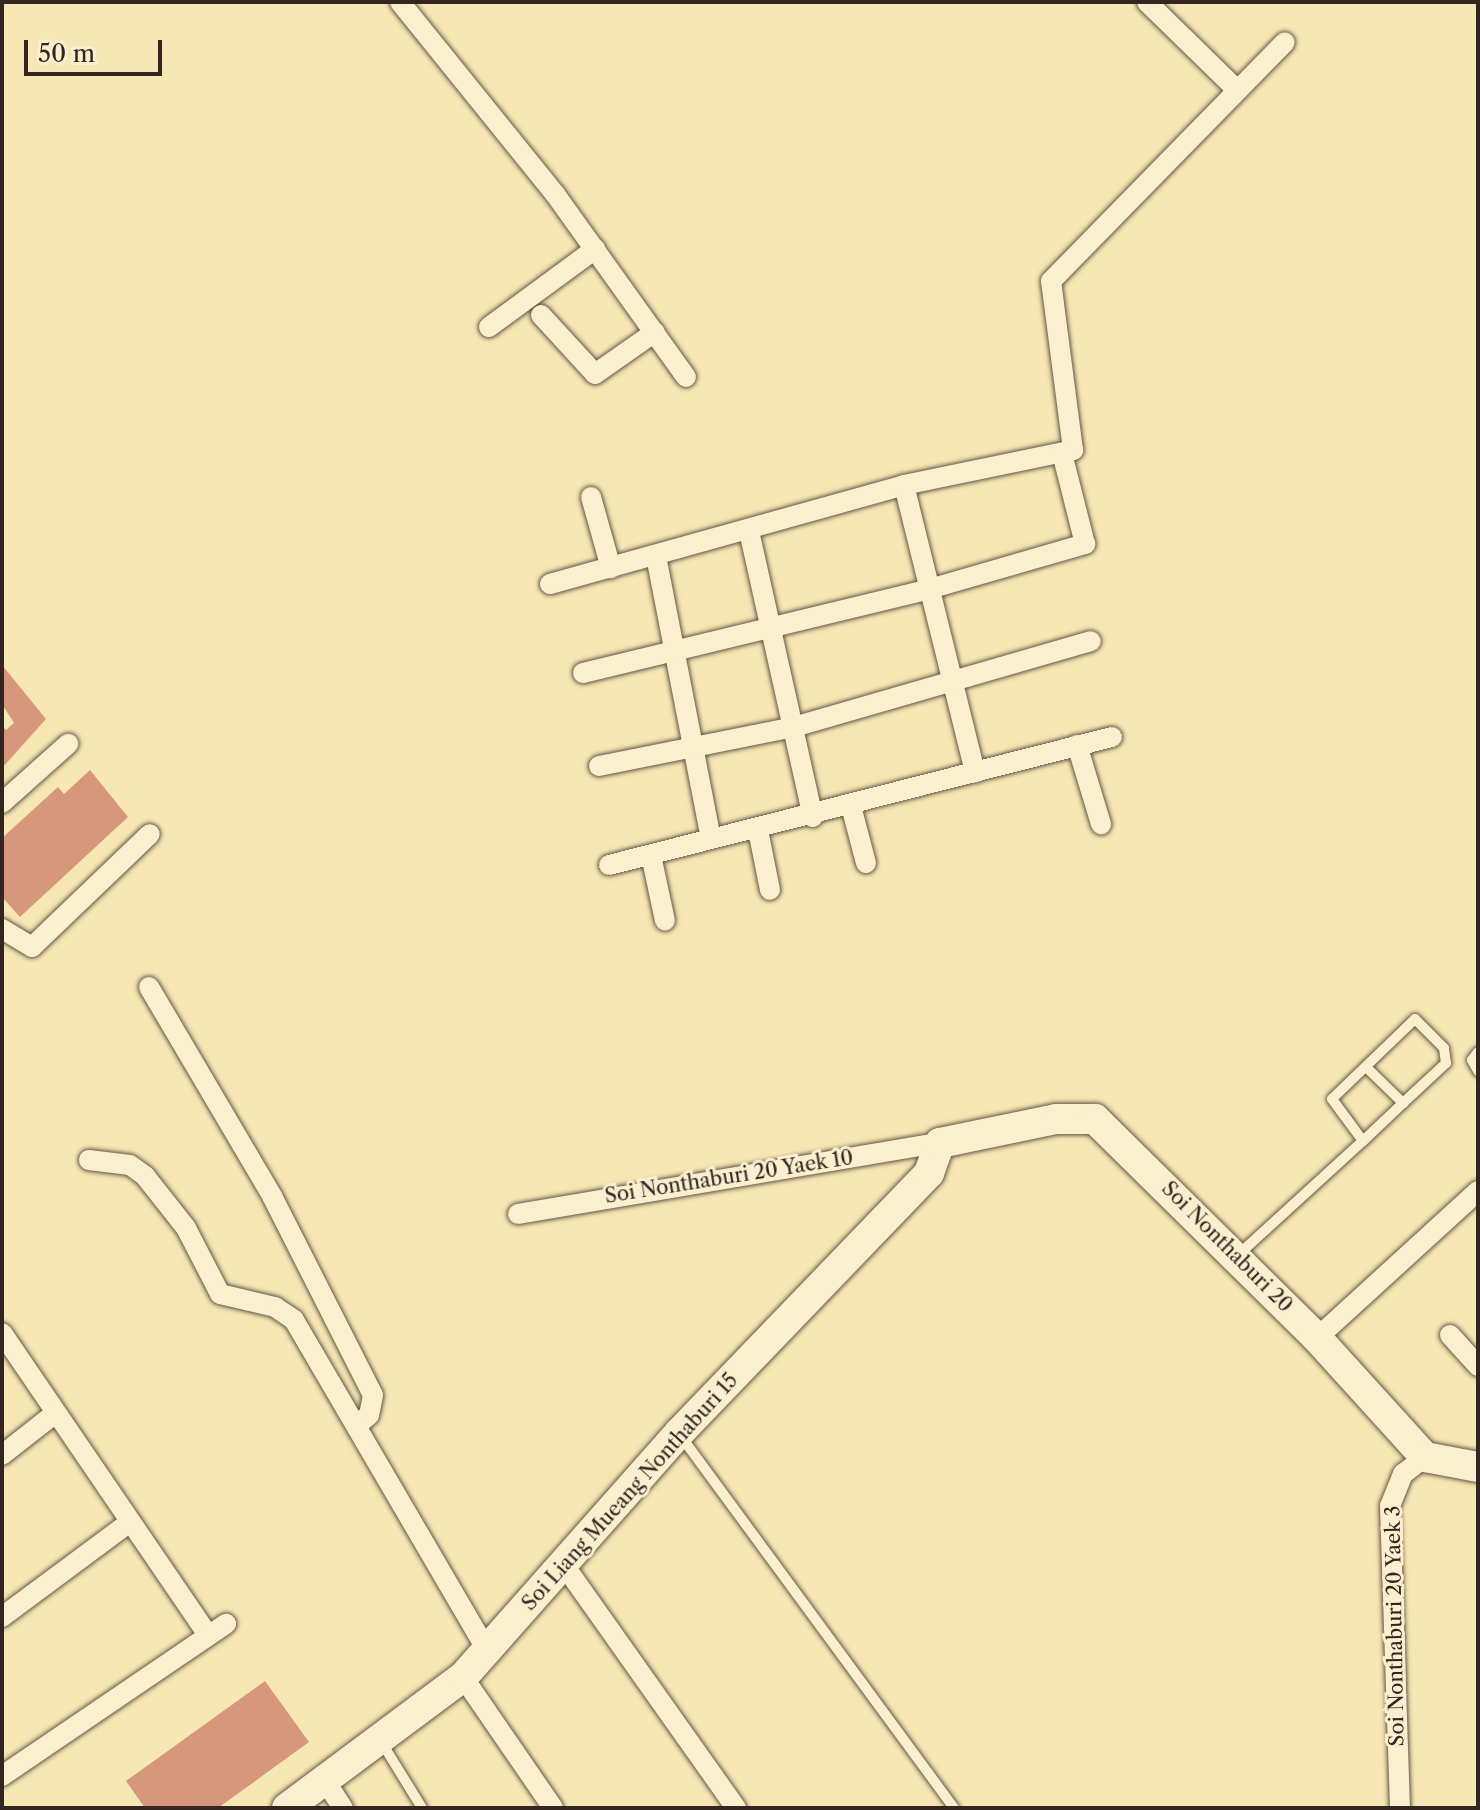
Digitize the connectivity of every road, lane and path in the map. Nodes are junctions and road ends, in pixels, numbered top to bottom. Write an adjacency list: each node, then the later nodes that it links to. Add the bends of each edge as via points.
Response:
1 (400, 2): 5 (street)
2 (1147, 2): 4 (street, via 1233,86)
3 (1285, 42): 4 (street)
4 (1233, 95): 10 (street, via 1051,281 1077,445)
5 (595, 249): 7 (street); 8 (street)
6 (541, 315): 8 (street, via 595,374)
7 (489, 327)
8 (655, 332): 9 (street)
9 (686, 377)
10 (1062, 453): 11 (street); 17 (street, via 1085,544)
11 (904, 485): 13 (street); 17 (street)
12 (591, 497): 15 (street)
13 (749, 531): 14 (street); 18 (street)
14 (656, 556): 15 (street); 20 (street)
15 (611, 568): 16 (street)
16 (550, 584)
17 (926, 590): 18 (street); 22 (street)
18 (774, 627): 20 (street); 23 (street)
19 (1091, 641): 22 (street)
20 (679, 653): 21 (street); 25 (street)
21 (583, 673)
22 (952, 683): 23 (street); 29 (street)
23 (790, 728): 25 (street); 32 (street)
24 (1112, 737): 27 (street)
25 (693, 743): 28 (street); 36 (street)
26 (68, 744): 30 (street)
27 (1077, 745): 29 (street); 33 (street)
28 (599, 766)
29 (975, 772): 31 (street)
30 (2, 803)
31 (851, 806): 32 (street); 38 (street)
32 (813, 817): 34 (street)
33 (1101, 824)
34 (758, 830): 36 (street); 40 (street)
35 (150, 834): 42 (street, via 32,947)
36 (710, 834): 37 (street)
37 (651, 855): 39 (street); 41 (street)
38 (866, 863)
39 (609, 865)
40 (770, 890)
41 (665, 921)
42 (2, 929)
43 (149, 987): 59 (street, via 272,1196 373,1395 369,1415)
44 (1478, 1052): 46 (lane, via 1472,1064)
45 (1366, 1067): 47 (lane); 47 (lane, via 1412,1021 1419,1022 1449,1056); 48 (lane, via 1337,1092 1331,1105)
46 (1478, 1071)
47 (1403, 1103): 48 (lane)
48 (1363, 1141): 53 (lane)
49 (940, 1143): 52 (street, Soi Nonthaburi 20 Yaek 10); 53 (street, Soi Nonthaburi 20, via 1069,1117 1095,1119); 60 (street, Soi Liang Mueang Nonthaburi 15, via 929,1173)
50 (89, 1160): 59 (street, via 130,1165 145,1176 186,1228 220,1294 275,1307 294,1320)
51 (1478, 1191): 56 (street)
52 (518, 1214)
53 (1236, 1256): 56 (street, Soi Nonthaburi 20)
54 (2, 1333): 58 (street)
55 (1450, 1335): 57 (street)
56 (1317, 1338): 62 (street, Soi Nonthaburi 20)
57 (1478, 1366)
58 (53, 1415): 61 (street); 64 (street)
59 (357, 1425): 69 (street, via 437,1575)
60 (679, 1433): 65 (street, Soi Liang Mueang Nonthaburi 15); 79 (lane)
61 (2, 1455)
62 (1425, 1457): 63 (street); 80 (street, Soi Nonthaburi 20 Yaek 3, via 1403,1474 1390,1506)
63 (1478, 1467)
64 (127, 1524): 66 (street); 68 (street)
65 (564, 1565): 69 (street, Soi Liang Mueang Nonthaburi 15); 78 (street)
66 (2, 1617)
67 (226, 1624): 68 (street)
68 (208, 1635): 72 (street)
69 (486, 1649): 70 (street, Soi Liang Mueang Nonthaburi 15)
70 (463, 1677): 71 (street, Soi Liang Mueang Nonthaburi 15); 77 (street)
71 (382, 1743): 73 (street, Soi Liang Mueang Nonthaburi 15); 76 (lane)
72 (2, 1776)
73 (324, 1779): 74 (street, Soi Liang Mueang Nonthaburi 15); 75 (street)
74 (287, 1808)
75 (343, 1808)
76 (422, 1808)
77 (553, 1808)
78 (736, 1808)
79 (954, 1808)
80 (1400, 1808)

